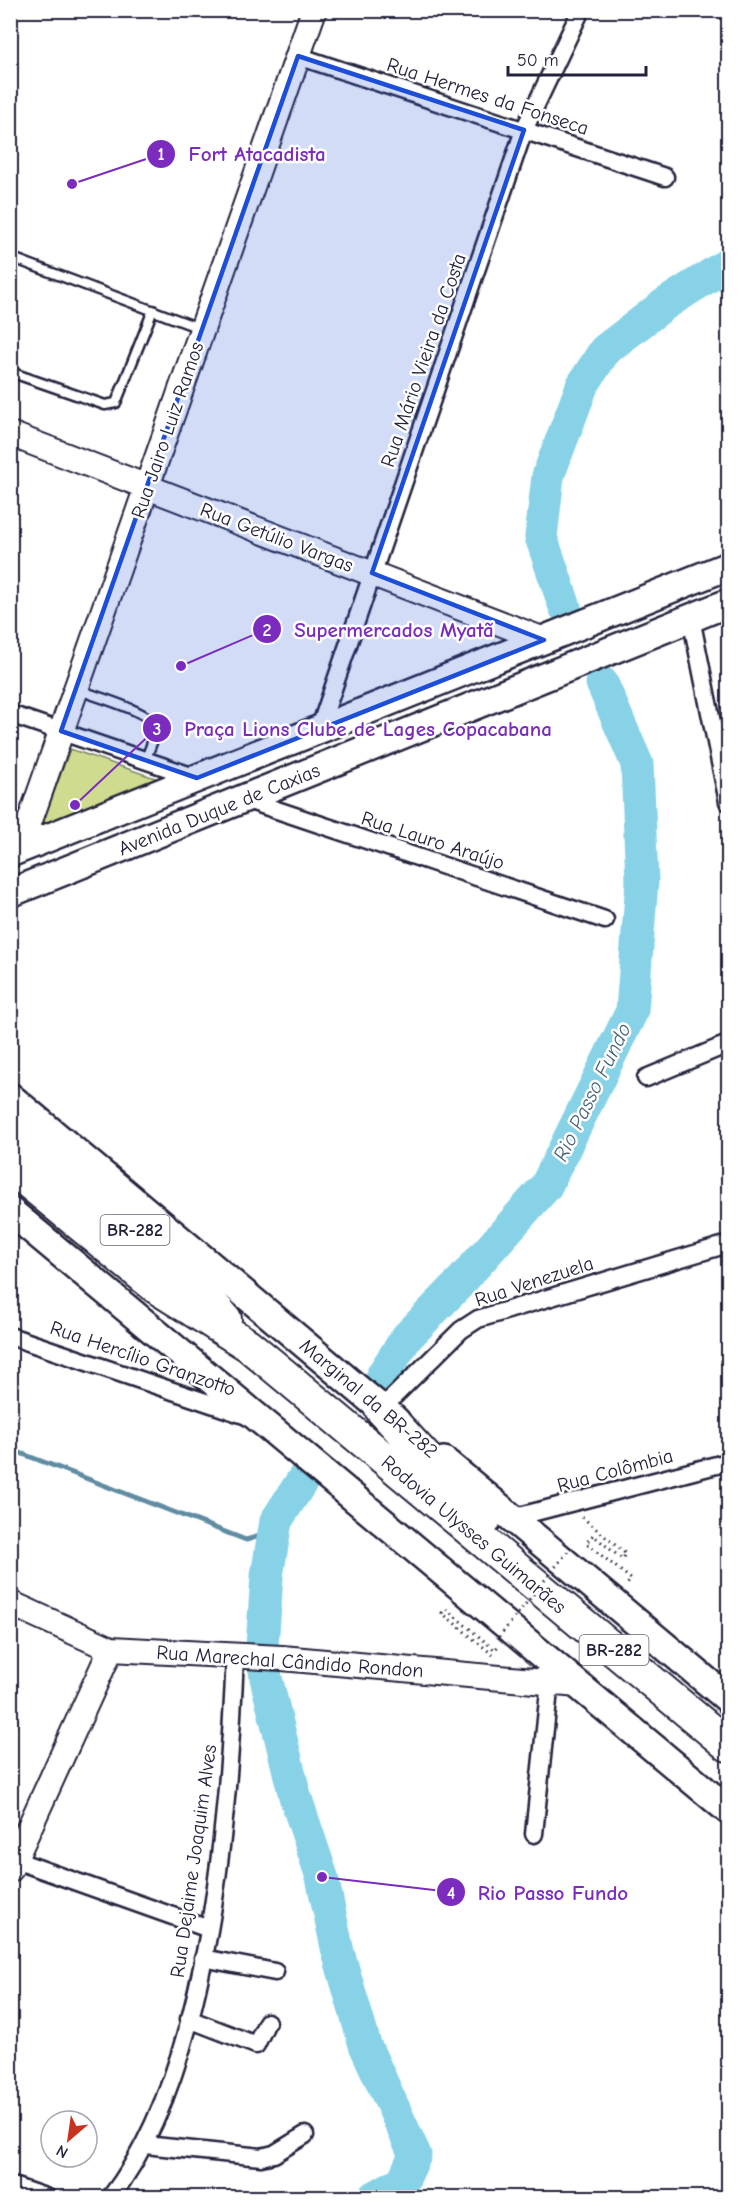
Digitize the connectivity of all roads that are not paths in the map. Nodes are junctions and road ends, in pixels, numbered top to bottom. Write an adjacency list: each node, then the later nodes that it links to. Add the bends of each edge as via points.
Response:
1 (314, 10): 3 (street, Rua Jairo Luiz Ramos)
2 (581, 10): 4 (street, Rua Mário Vieira da Costa)
3 (298, 56): 4 (street, Rua Hermes da Fonseca); 8 (street, Rua Jairo Luiz Ramos)
4 (524, 130): 5 (street, Rua Hermes da Fonseca); 13 (street, Rua Mário Vieira da Costa)
5 (665, 177)
6 (10, 256): 7 (lane)
7 (153, 310): 8 (lane); 9 (lane, via 116,403 105,405)
8 (202, 329): 11 (street, Rua Jairo Luiz Ramos)
9 (10, 372)
10 (10, 434): 11 (street, Rua Getúlio Vargas)
11 (147, 486): 13 (street, Rua Getúlio Vargas); 17 (street, Rua Jairo Luiz Ramos)
12 (729, 566): 16 (main road, Avenida Duque de Caxias)
13 (372, 573): 16 (street, Rua Getúlio Vargas); 19 (street, Rua Mário Vieira da Costa)
14 (729, 603): 15 (main road, Avenida Duque de Caxias)
15 (691, 618): 23 (main road, Avenida Duque de Caxias); 24 (street)
16 (544, 640): 19 (main road, Avenida Duque de Caxias)
17 (76, 689): 20 (street, Rua Jairo Luiz Ramos); 21 (lane, via 156,723)
18 (10, 714): 20 (street)
19 (319, 729): 22 (main road, Avenida Duque de Caxias)
20 (61, 731): 21 (street); 25 (street, Rua Jairo Luiz Ramos)
21 (146, 761): 22 (street)
22 (197, 778): 25 (main road, Avenida Duque de Caxias)
23 (249, 797): 26 (main road, Avenida Duque de Caxias); 27 (street, Rua Lauro Araújo, via 256,803)
24 (729, 802)
25 (15, 851)
26 (10, 893)
27 (605, 920)
28 (729, 1044): 29 (street)
29 (646, 1078)
30 (10, 1097): 37 (main road, Marginal da BR-282)
31 (10, 1126): 36 (highway, Rodovia Ulysses Guimarães / BR-282, via 181,1268)
32 (10, 1167): 36 (highway, Rodovia Ulysses Guimarães / BR-282, via 156,1287)
33 (10, 1210): 38 (main road)
34 (729, 1244): 37 (street, Rua Venezuela, via 478,1319 461,1330)
35 (10, 1336): 38 (street, Rua Hercílio Granzotto)
36 (248, 1345): 42 (highway, Rodovia Ulysses Guimarães / BR-282)
37 (381, 1409): 40 (main road, Marginal da BR-282); 42 (highway)
38 (262, 1421): 46 (main road)
39 (729, 1462): 40 (street, Rua Colômbia)
40 (513, 1518): 47 (main road, Marginal da BR-282)
41 (10, 1603): 43 (street, Rua Marechal Cândido Rondon)
42 (568, 1612): 48 (highway, Rodovia Ulysses Guimarães / BR-282)
43 (111, 1649): 44 (street, Rua Marechal Cândido Rondon); 51 (street)
44 (242, 1655): 45 (street, Rua Marechal Cândido Rondon); 52 (street, Rua Dejaime Joaquim Alves)
45 (550, 1681): 46 (street, Rua Marechal Cândido Rondon); 50 (street)
46 (578, 1684): 49 (main road)
47 (723, 1688)
48 (729, 1745)
49 (729, 1810)
50 (534, 1834)
51 (13, 1865): 52 (street)
52 (209, 1929): 53 (street, Rua Dejaime Joaquim Alves)
53 (203, 1958): 54 (street); 55 (street, Rua Dejaime Joaquim Alves)
54 (275, 1972)
55 (189, 2019): 56 (street, via 256,2045); 58 (street, Rua Dejaime Joaquim Alves, via 172,2077)
56 (267, 2022)
57 (305, 2135): 58 (street, via 274,2154 261,2157)
58 (145, 2145): 61 (street, Rua Dejaime Joaquim Alves)
59 (10, 2186): 60 (street)
60 (48, 2198)
61 (110, 2198)

